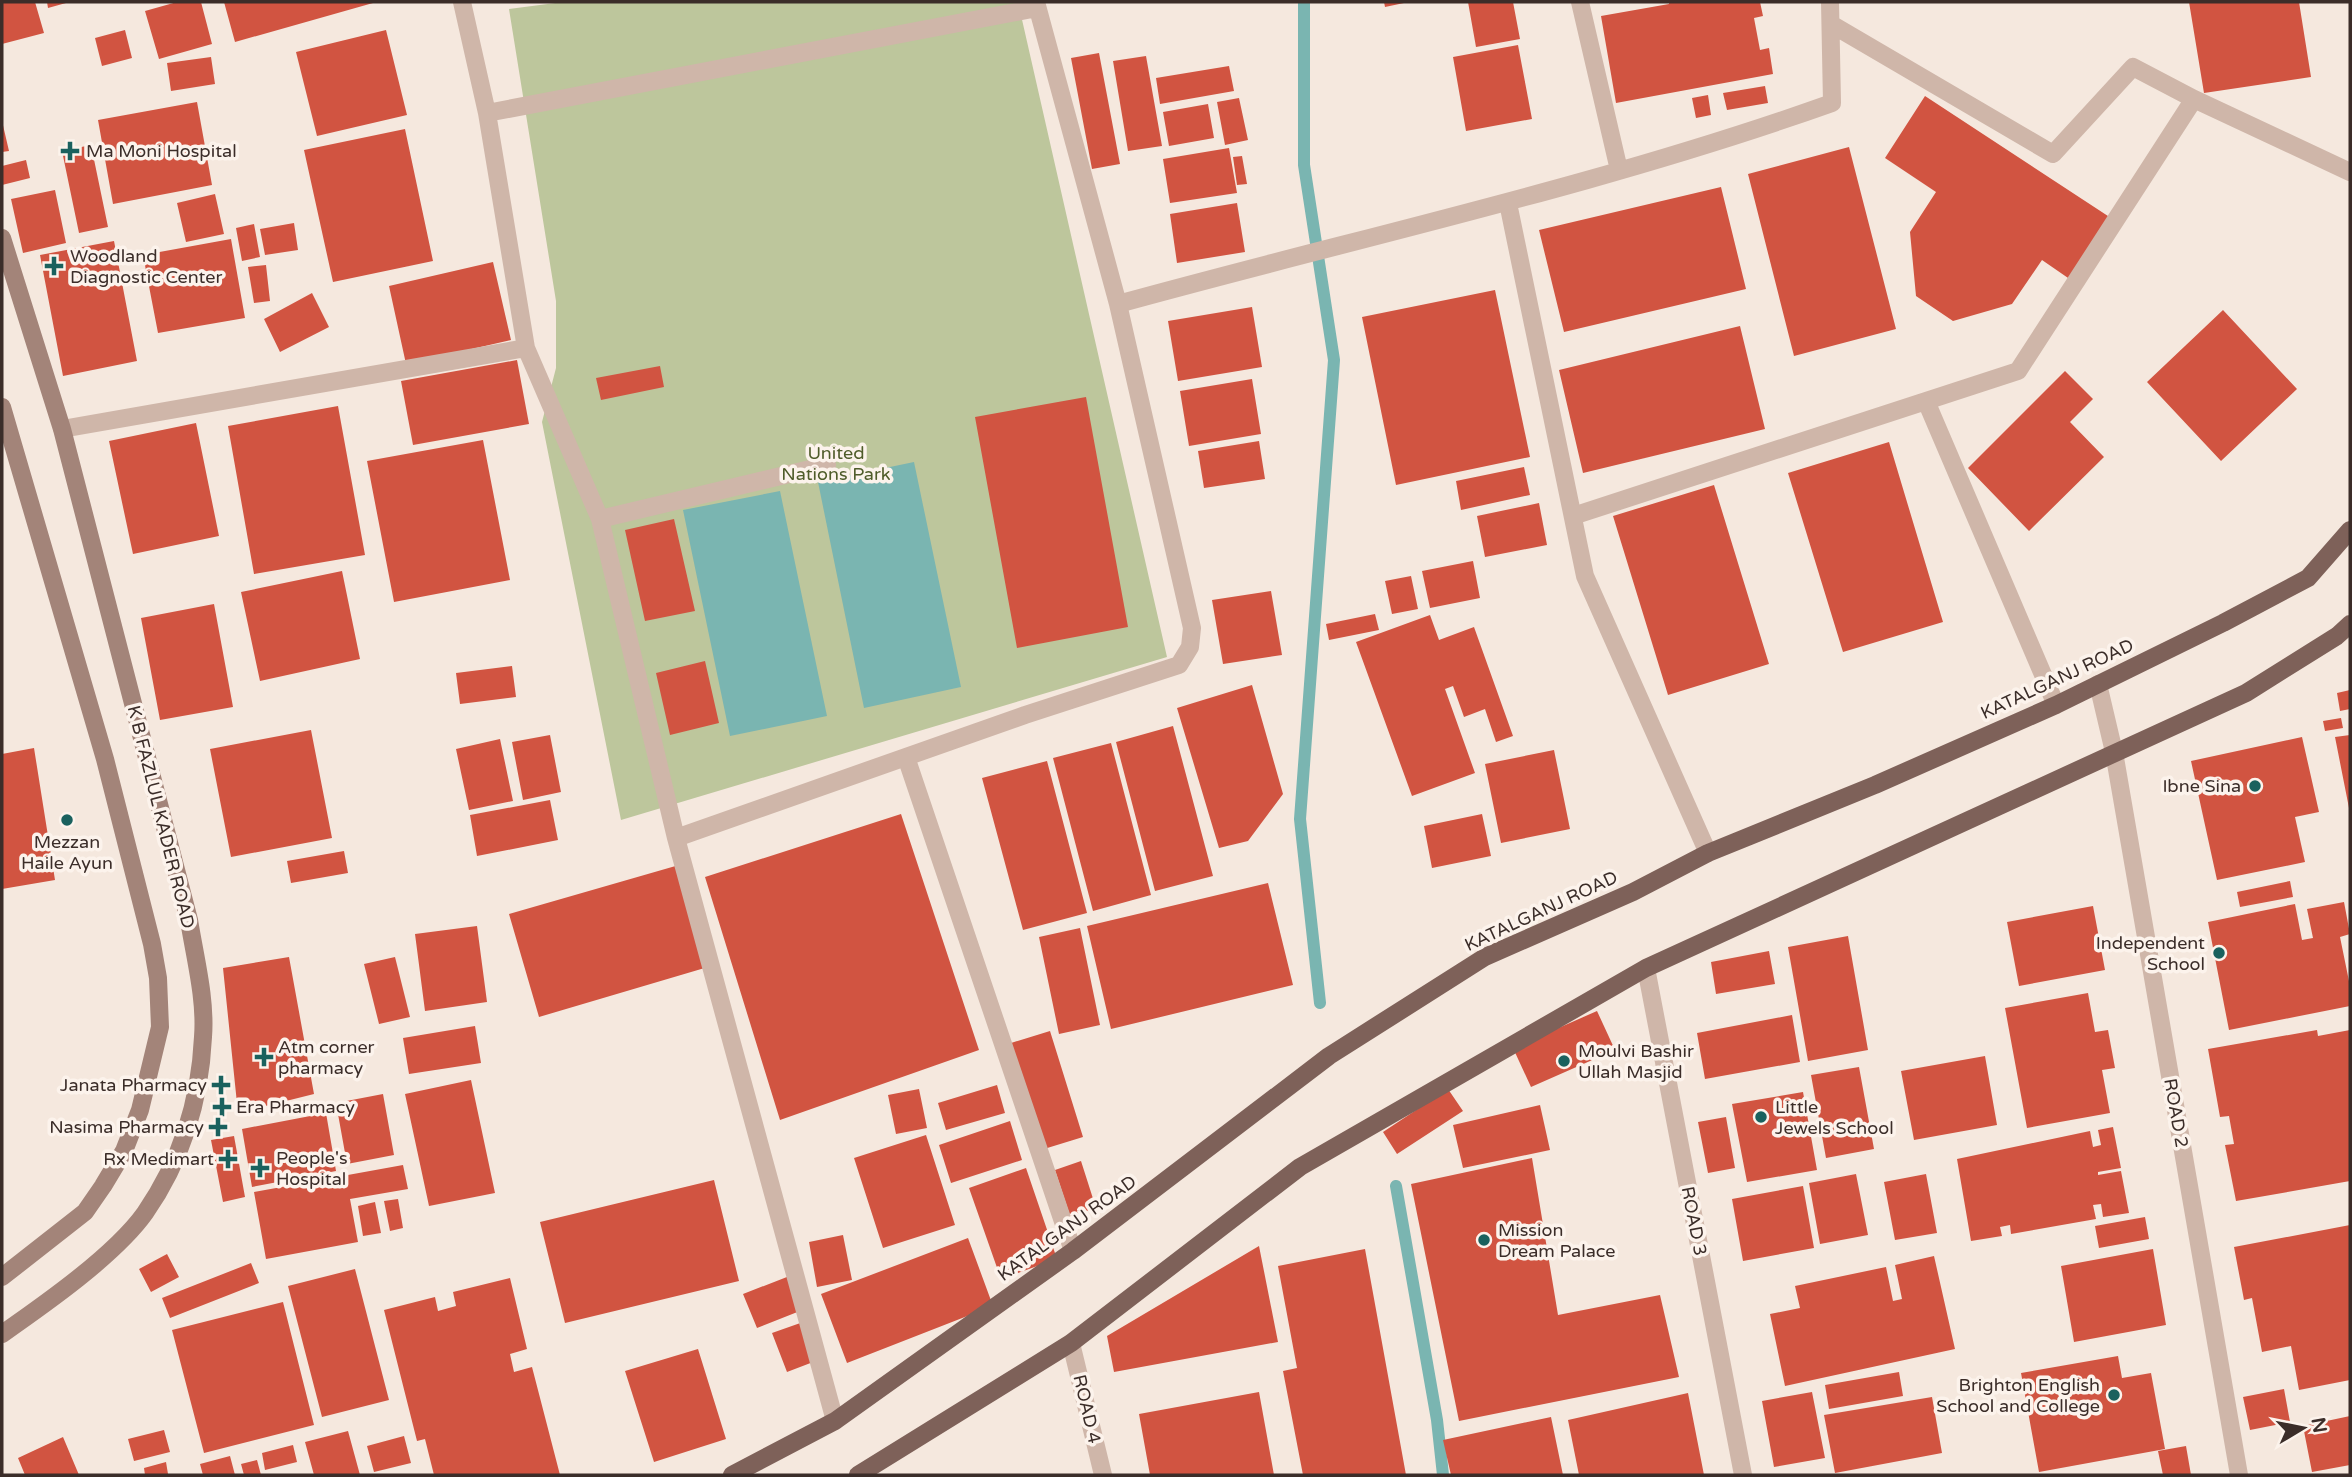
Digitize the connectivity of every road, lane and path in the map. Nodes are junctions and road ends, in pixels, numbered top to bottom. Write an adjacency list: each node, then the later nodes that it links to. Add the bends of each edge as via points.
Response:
1 (461, 2): 7 (street)
2 (1580, 2): 8 (street)
3 (1830, 2): 5 (street)
4 (1037, 5): 7 (street); 12 (street)
5 (1831, 23): 6 (street, via 2053,154 2133,67); 8 (street, via 1832,103)
6 (2194, 99): 9 (street); 14 (street, via 2018,370)
7 (487, 113): 13 (street)
8 (1619, 170): 10 (street)
9 (2350, 172)
10 (1508, 203): 12 (street); 19 (street)
11 (2, 238): 16 (main road, K B FAZLUL KADER ROAD)
12 (1118, 304): 26 (street, via 1192,628 1190,647 1179,665)
13 (526, 348): 16 (street); 20 (street)
14 (1926, 401): 19 (street); 24 (street)
15 (2, 407): 17 (main road)
16 (62, 429): 32 (main road, K B FAZLUL KADER ROAD, via 189,920 204,1035 188,1128 144,1214 110,1251)
17 (7, 444): 31 (main road, via 115,798 152,944 160,1027 141,1110 103,1186 85,1212)
18 (827, 465): 20 (street)
19 (1573, 516): 28 (street, via 1586,576)
20 (600, 519): 27 (street)
21 (2350, 530): 23 (main road, KATALGANJ ROAD, via 2308,578)
22 (2350, 624): 25 (main road, via 2246,693)
23 (2098, 684): 24 (main road, KATALGANJ ROAD); 25 (street, ROAD 2)
24 (2056, 705): 28 (main road, KATALGANJ ROAD)
25 (2114, 752): 29 (main road); 39 (street, ROAD 2)
26 (906, 757): 27 (street); 30 (street)
27 (676, 838): 34 (street)
28 (1708, 853): 30 (main road, KATALGANJ ROAD, via 1633,892 1485,957 1329,1056)
29 (1646, 968): 33 (main road, via 1300,1167); 38 (street, ROAD 3)
30 (1073, 1251): 34 (main road, KATALGANJ ROAD)
31 (2, 1277)
32 (2, 1334)
33 (1071, 1343): 36 (main road); 37 (street, ROAD 4)
34 (835, 1421): 35 (main road, KATALGANJ ROAD)
35 (732, 1475)
36 (858, 1475)
37 (1103, 1475)
38 (1743, 1475)
39 (2239, 1475)

